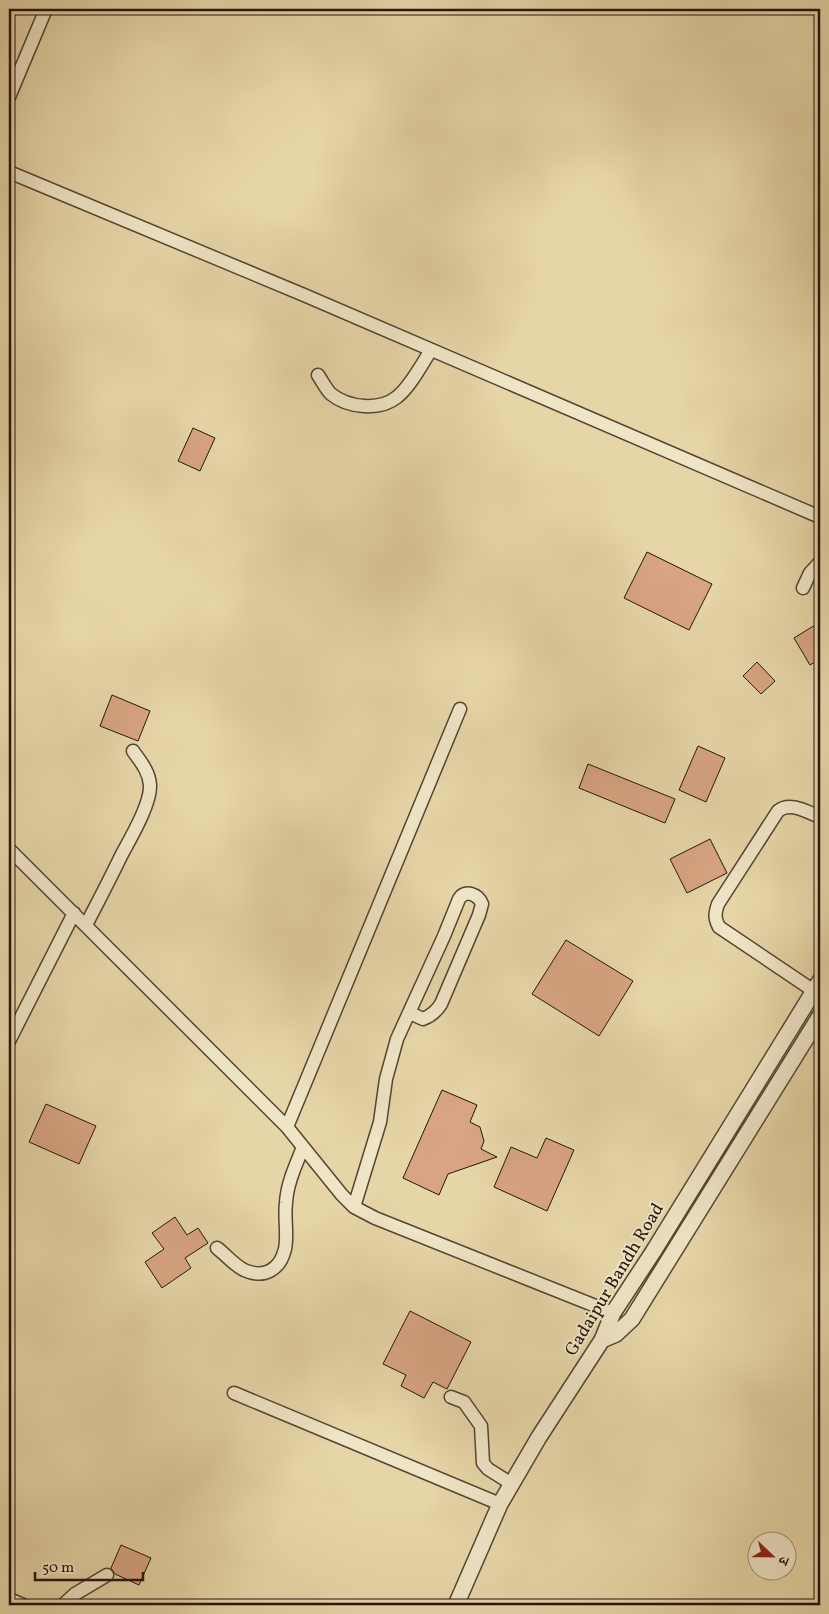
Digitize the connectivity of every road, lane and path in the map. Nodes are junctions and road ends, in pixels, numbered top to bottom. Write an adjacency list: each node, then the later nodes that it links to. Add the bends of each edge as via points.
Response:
1 (46, 9): 2 (street)
2 (9, 97)
3 (9, 172): 4 (street)
4 (431, 350): 5 (street, via 404,391 382,405 369,407 342,401 330,393); 6 (street)
5 (318, 375)
6 (820, 517)
7 (820, 562): 8 (street, via 810,573)
8 (804, 588)
9 (460, 709): 19 (street)
10 (133, 750): 14 (street, via 146,771 149,791 143,812)
11 (820, 817): 15 (street, via 791,806 778,811 718,904 715,914 719,926)
12 (9, 849): 13 (street)
13 (74, 913): 14 (street); 18 (street)
14 (86, 925): 19 (street)
15 (817, 986): 23 (street, Gadaipur Bandh Road)
16 (410, 1013): 16 (street, via 423,1019 437,1011 479,915 482,904 478,898 465,894 458,899); 21 (street, via 392,1054 380,1122)
17 (820, 1016): 24 (street, via 632,1319 616,1334)
18 (9, 1041)
19 (287, 1127): 20 (street)
20 (303, 1147): 21 (street, via 342,1196); 22 (street, via 288,1188 285,1249 276,1269 247,1271)
21 (354, 1206): 23 (street, via 375,1218)
22 (217, 1248)
23 (614, 1313): 24 (street, Gadaipur Bandh Road)
24 (602, 1340): 27 (street, Gadaipur Bandh Road)
25 (234, 1394): 28 (street)
26 (451, 1397): 27 (street, via 464,1402 481,1426 483,1463)
27 (512, 1484): 28 (street, Gadaipur Bandh Road)
28 (500, 1504): 33 (street, Gadaipur Bandh Road)
29 (108, 1575): 32 (street, via 75,1594)
30 (9, 1599): 31 (street)
31 (23, 1605)
32 (64, 1605)
33 (456, 1605)

